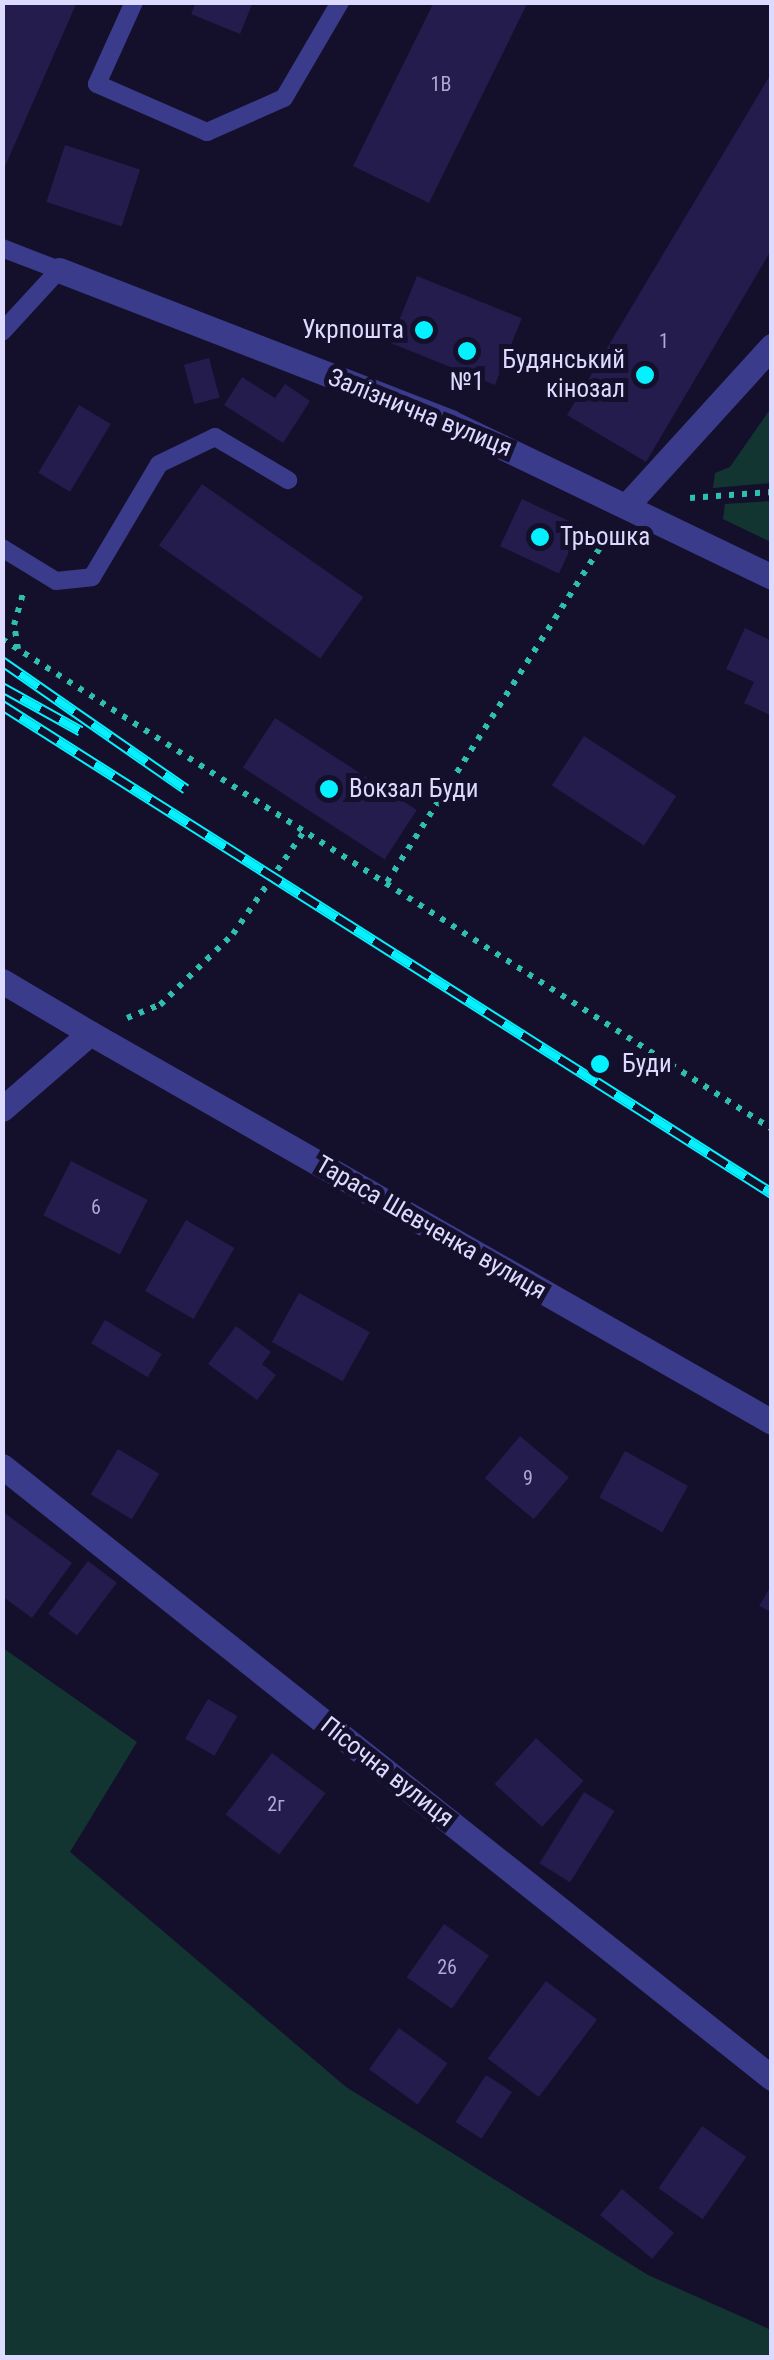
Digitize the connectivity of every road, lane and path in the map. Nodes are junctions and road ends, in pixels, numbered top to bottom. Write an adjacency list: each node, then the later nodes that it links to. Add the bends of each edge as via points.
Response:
1 (134, 2): 2 (lane, via 97,84 208,132 284,98)
2 (340, 2)
3 (2, 248): 4 (lane)
4 (59, 270): 5 (lane); 9 (street, Залізнична вулиця, via 450,422)
5 (2, 332)
6 (772, 346): 9 (street)
7 (288, 480): 10 (lane, via 215,437 158,464 92,577 56,581)
8 (772, 492): 9 (path)
9 (628, 504): 12 (street, Залізнична вулиця)
10 (9, 554): 14 (path, via 24,587 14,625)
11 (588, 564): 16 (path)
12 (772, 576)
13 (2, 638): 14 (path)
14 (18, 650): 15 (path)
15 (305, 830): 16 (path); 18 (path, via 233,934)
16 (387, 882): 21 (path)
17 (2, 981): 19 (street, Тараса Шевченка вулиця)
18 (160, 1005)
19 (90, 1033): 20 (street); 22 (street, Тараса Шевченка вулиця)
20 (2, 1109)
21 (772, 1129)
22 (772, 1422)
23 (2, 1466): 24 (street, Пісочна вулиця)
24 (772, 2078)

